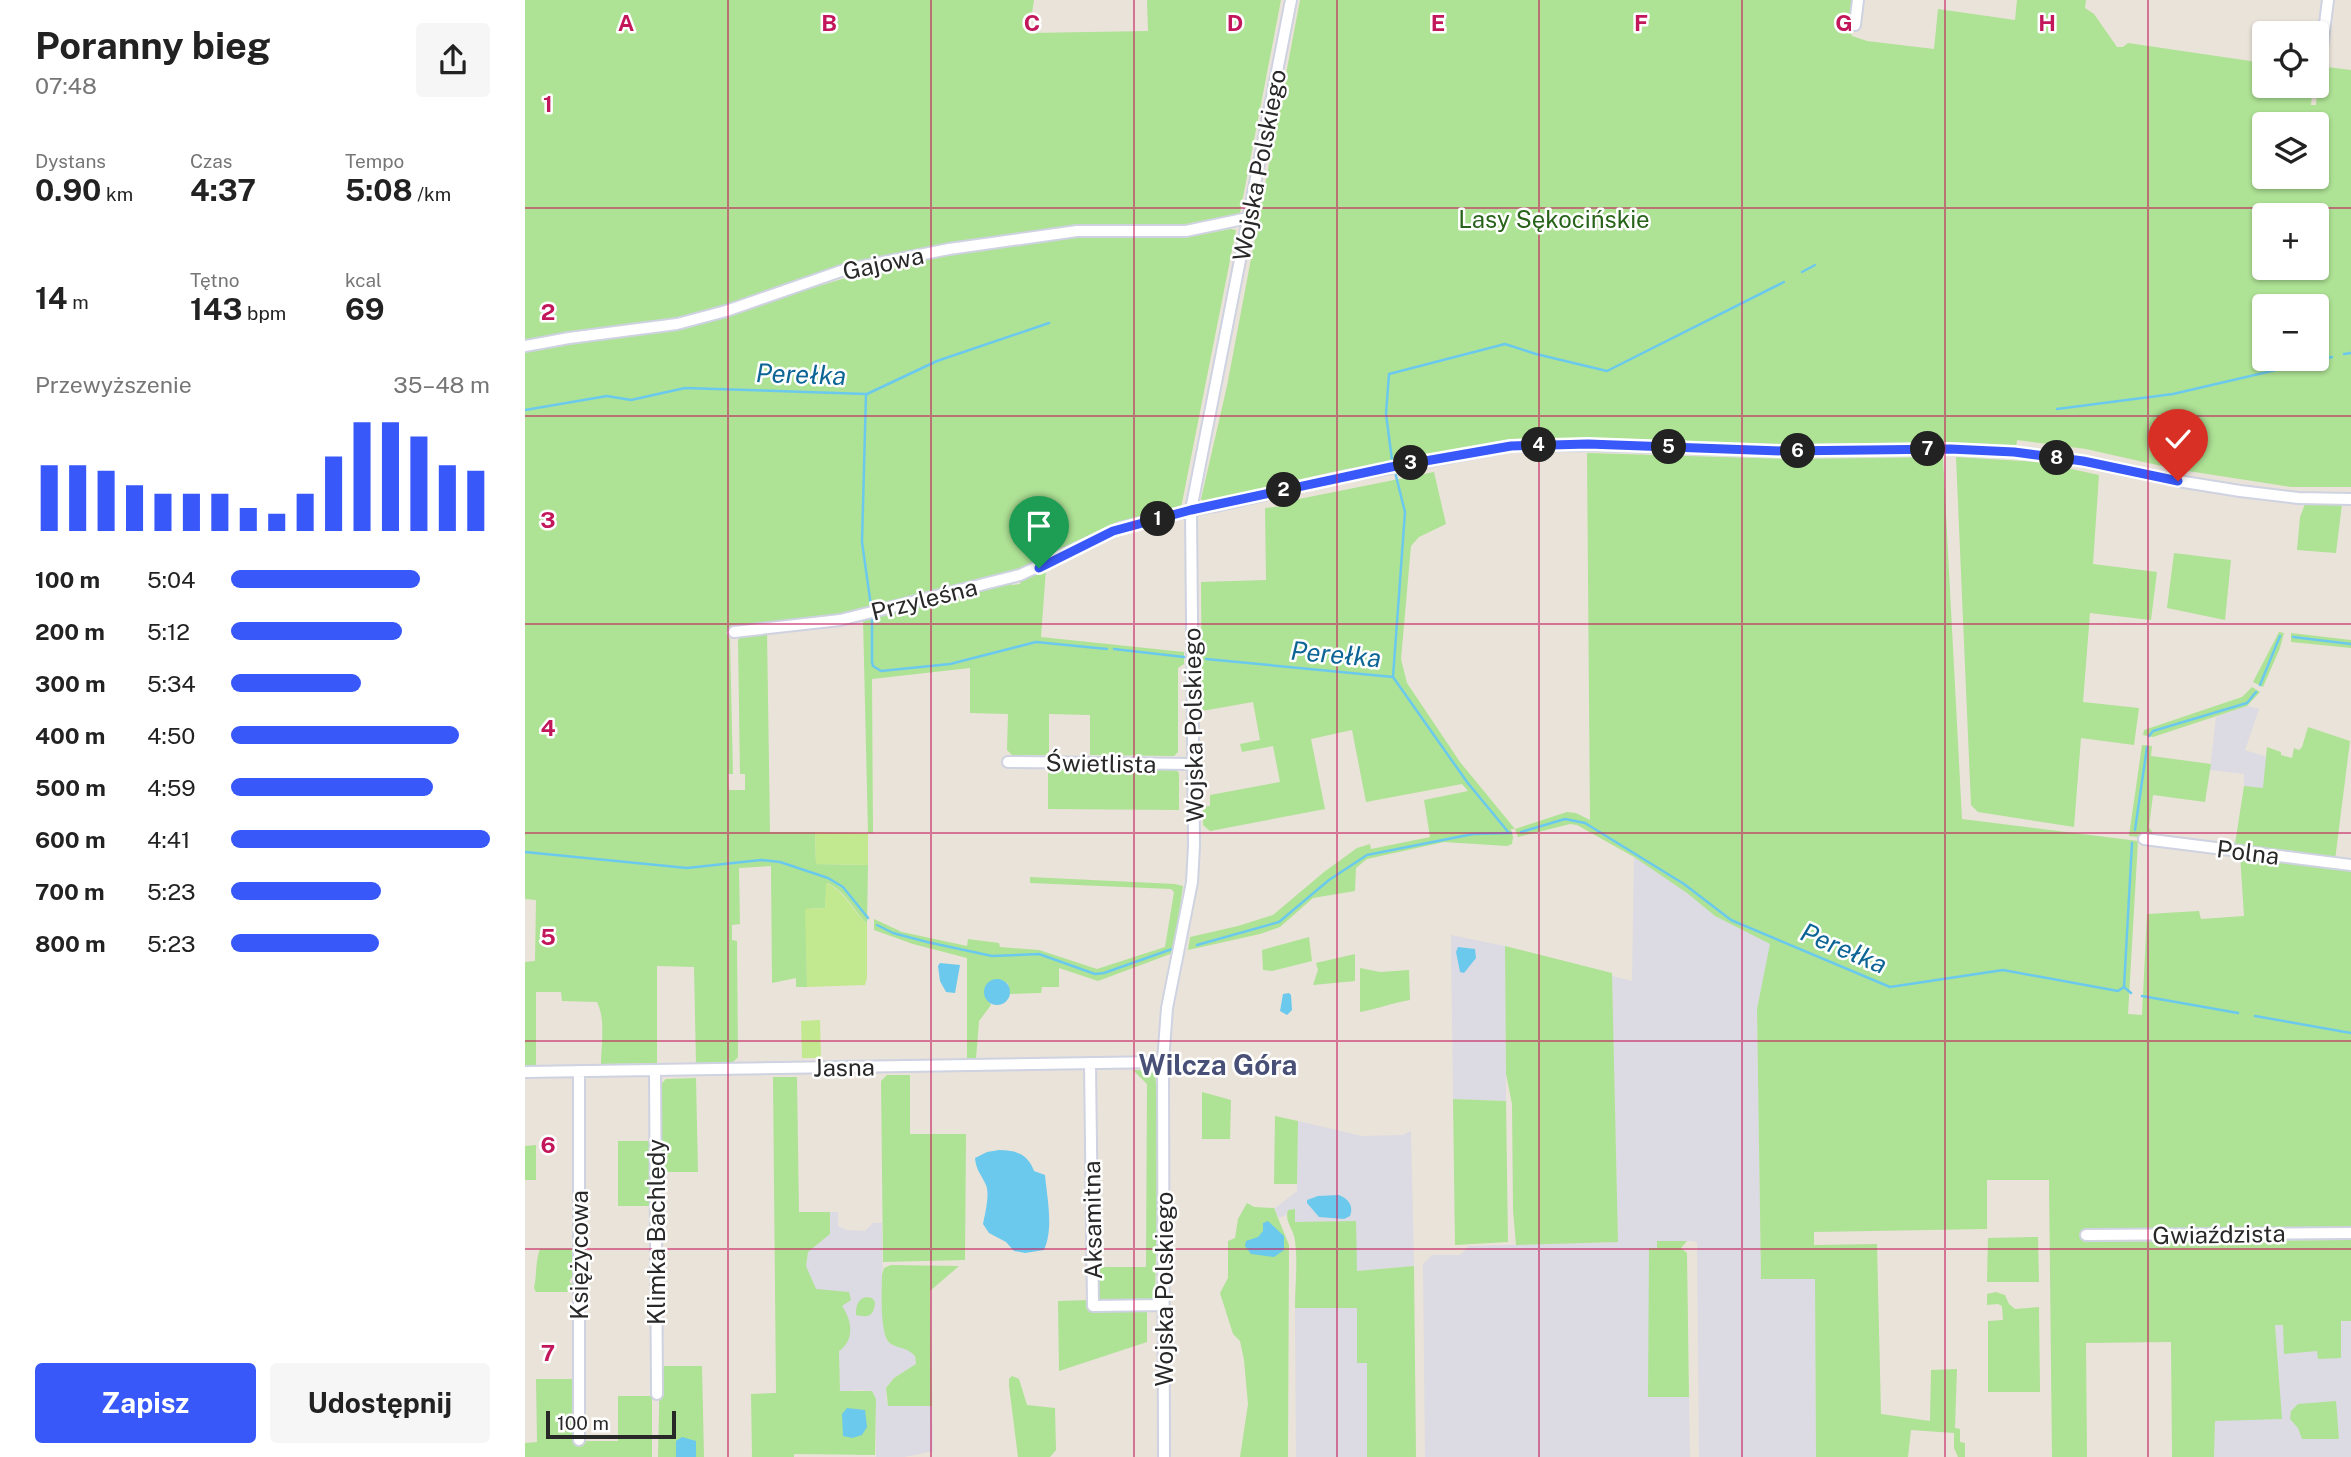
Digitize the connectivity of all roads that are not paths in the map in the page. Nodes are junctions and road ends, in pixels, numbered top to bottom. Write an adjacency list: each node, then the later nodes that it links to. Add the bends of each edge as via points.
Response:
1 (1290, 0): 6 (street, Wojska Polskiego)
2 (1858, 0): 5 (street)
3 (2327, 0): 4 (street)
4 (2325, 21)
5 (1855, 25)
6 (1248, 218): 7 (street, Gajowa, via 1186,231 1077,231 949,249 844,271 677,324); 9 (street, Wojska Polskiego)
7 (525, 346)
8 (2351, 499): 9 (street, Przyleśna, via 2240,491 2014,452 1553,444 1468,453)
9 (1191, 510): 10 (street, Przyleśna, via 1113,531 1020,575 840,620); 12 (street, Wojska Polskiego)
10 (734, 632)
11 (1008, 762): 12 (street, Świetlista)
12 (1195, 764): 15 (street, Wojska Polskiego, via 1192,882 1167,1008)
13 (2144, 839): 14 (street, Polna)
14 (2351, 865)
15 (1163, 1062): 16 (street, Jasna); 22 (street, Wojska Polskiego)
16 (1090, 1063): 17 (street, Jasna); 22 (street, Aksamitna, via 1093,1306)
17 (655, 1070): 18 (street, Jasna); 23 (street, Klimka Bachledy)
18 (579, 1071): 19 (street, Jasna); 24 (street, Księżycowa)
19 (525, 1072)
20 (2351, 1233): 21 (street, Gwiaździsta)
21 (2087, 1235)
22 (1164, 1305): 25 (street, Wojska Polskiego)
23 (657, 1394)
24 (579, 1440)
25 (1164, 1457)

